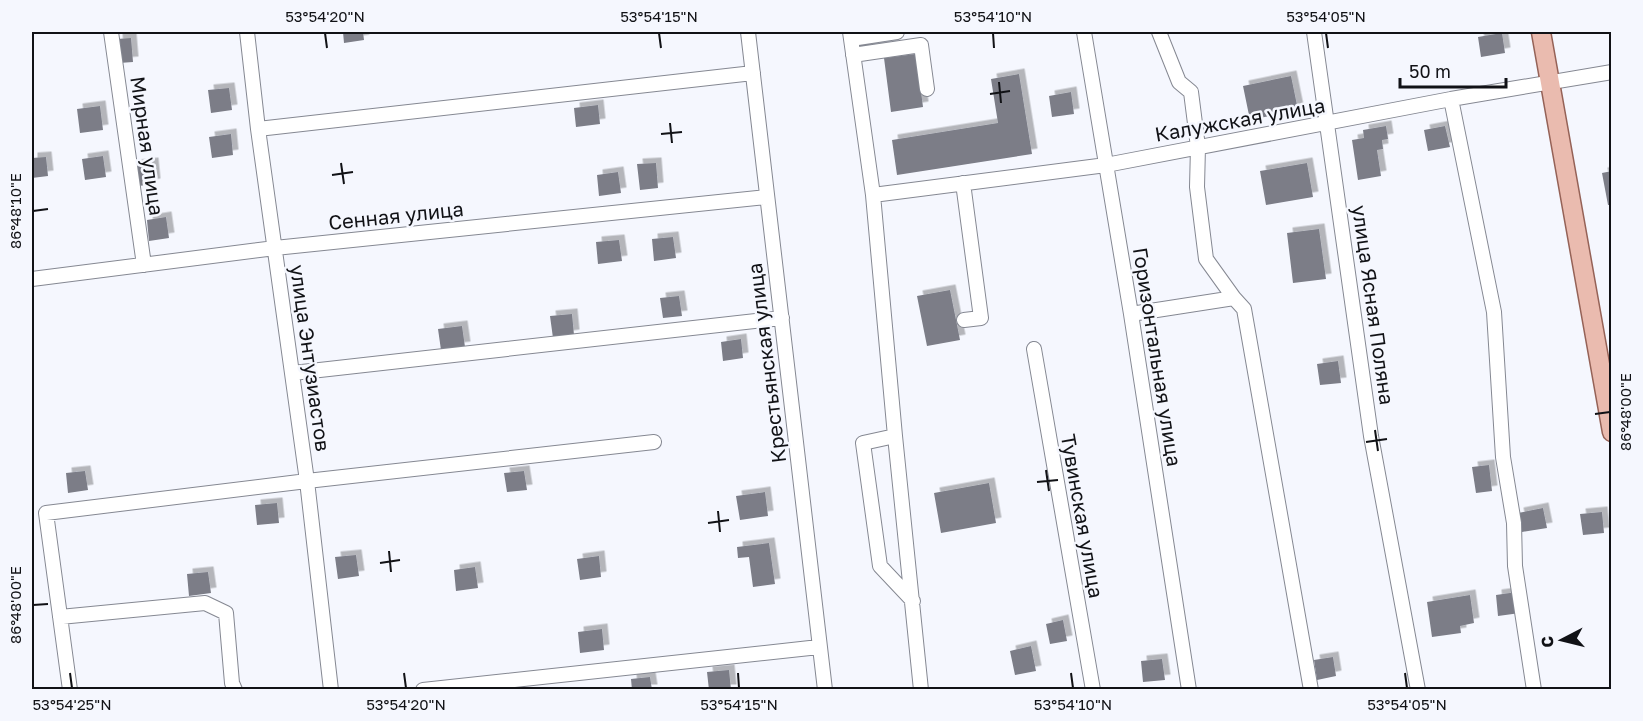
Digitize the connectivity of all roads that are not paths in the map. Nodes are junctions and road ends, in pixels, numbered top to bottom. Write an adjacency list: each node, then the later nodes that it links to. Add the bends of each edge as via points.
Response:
1 (111, 32): 24 (street, Мирная улица)
2 (247, 32): 17 (street, улица Энтузиастов)
3 (748, 32): 12 (street, Крестьянская улица)
4 (897, 32): 9 (street)
5 (1084, 32): 19 (street, Горизонтальная улица)
6 (1159, 32): 18 (street, via 1179,82 1191,92)
7 (1316, 32): 16 (street, улица Ясная Поляна)
8 (1541, 32): 13 (main road)
9 (850, 35): 10 (street)
10 (853, 55): 14 (street, via 921,45); 21 (street)
11 (1611, 72): 13 (street, Калужская улица)
12 (753, 73): 17 (street); 22 (street, Крестьянская улица)
13 (1550, 83): 15 (street, Калужская улица); 32 (main road)
14 (927, 89)
15 (1450, 99): 16 (street, Калужская улица); 49 (street, via 1494,312 1503,457)
16 (1328, 124): 18 (street, Калужская улица); 48 (street, улица Ясная Поляна, via 1371,436)
17 (258, 129): 23 (street, улица Энтузиастов)
18 (1198, 147): 19 (street, Калужская улица); 26 (street, via 1197,187 1206,259)
19 (1106, 165): 20 (street, Калужская улица); 27 (street, Горизонтальная улица)
20 (963, 183): 21 (street, Калужская улица); 29 (street, via 981,318)
21 (873, 195): 33 (street)
22 (766, 197): 23 (street, Сенная улица); 28 (street, Крестьянская улица)
23 (276, 248): 24 (street, Сенная улица); 31 (street, улица Энтузиастов)
24 (144, 265): 25 (street, Сенная улица)
25 (32, 279)
26 (1234, 298): 27 (street); 47 (street, via 1244,309)
27 (1131, 314): 46 (street, Горизонтальная улица)
28 (782, 318): 31 (street); 38 (street, Крестьянская улица)
29 (964, 320)
30 (1034, 349): 45 (street, Тувинская улица)
31 (292, 373): 35 (street, улица Энтузиастов)
32 (1611, 432)
33 (895, 436): 36 (street); 36 (street, via 863,442 880,566)
34 (654, 442): 35 (street)
35 (307, 481): 37 (street, via 46,513); 41 (street, улица Энтузиастов)
36 (913, 601): 44 (street)
37 (60, 617): 39 (street); 40 (street, via 205,603 226,613)
38 (819, 647): 42 (street); 43 (street, Крестьянская улица)
39 (70, 690)
40 (235, 690)
41 (332, 690)
42 (423, 690)
43 (825, 690)
44 (921, 690)
45 (1092, 690)
46 (1189, 690)
47 (1311, 690)
48 (1418, 690)
49 (1534, 690)

